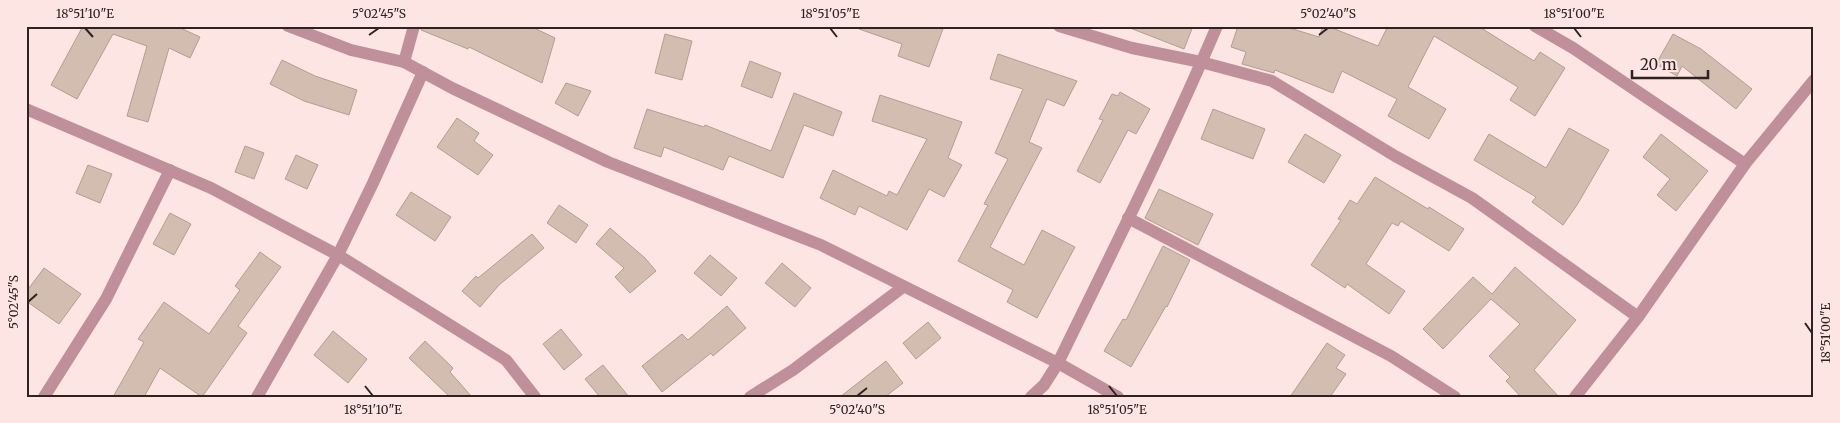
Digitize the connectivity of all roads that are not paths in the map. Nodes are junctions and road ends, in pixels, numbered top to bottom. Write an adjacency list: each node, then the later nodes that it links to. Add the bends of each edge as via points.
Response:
1 (288, 26): 6 (street, via 351,50)
2 (414, 26): 6 (street)
3 (1059, 26): 7 (street, via 1132,48)
4 (1217, 26): 7 (street)
5 (1535, 26): 11 (street)
6 (404, 62): 8 (street)
7 (1201, 62): 13 (street); 16 (street, via 1272,82 1472,198)
8 (423, 72): 14 (street); 15 (street, via 608,162 821,245)
9 (1814, 80): 11 (street)
10 (26, 108): 12 (street)
11 (1745, 164): 16 (street)
12 (170, 170): 14 (street); 18 (street, via 106,299)
13 (1128, 218): 17 (street); 24 (street, via 1391,356)
14 (338, 255): 19 (street); 20 (street, via 506,360)
15 (903, 287): 17 (street); 21 (street, via 793,370)
16 (1638, 317): 25 (street)
17 (1058, 363): 22 (street, via 1044,385); 23 (street)
18 (44, 397)
19 (257, 397)
20 (536, 397)
21 (750, 397)
22 (1031, 397)
23 (1118, 397)
24 (1455, 397)
25 (1575, 397)

